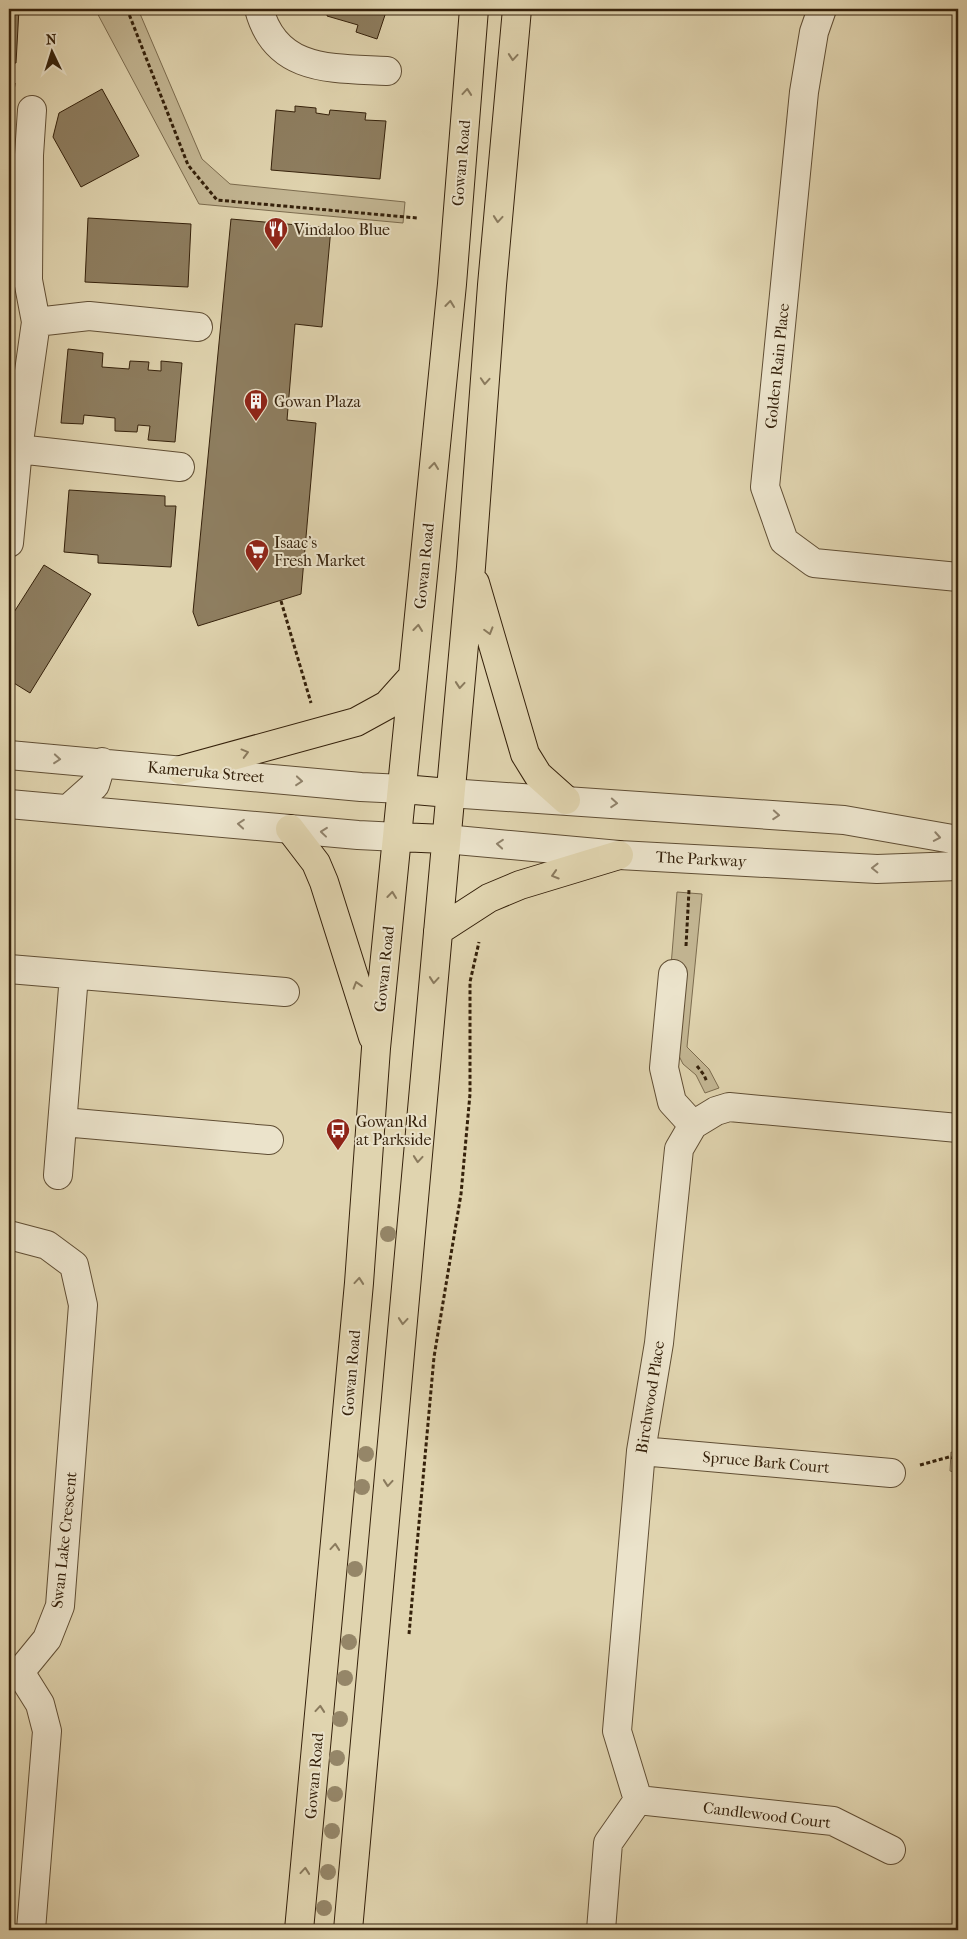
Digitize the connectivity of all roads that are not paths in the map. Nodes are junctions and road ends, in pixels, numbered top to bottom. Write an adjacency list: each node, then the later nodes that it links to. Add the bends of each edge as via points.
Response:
1 (259, 9): 5 (street, via 263,23 274,39 288,53 307,63)
2 (474, 9): 14 (main road, Gowan Road, one-way to 2, via 452,284)
3 (517, 9): 12 (main road, one-way to 12)
4 (822, 9): 13 (street, Golden Rain Place, via 814,32 804,92 765,487 784,541 814,563)
5 (387, 71)
6 (32, 110): 7 (street, via 28,155 28,280)
7 (36, 322): 8 (street, via 89,316); 9 (street)
8 (198, 327)
9 (18, 449): 10 (street); 11 (street)
10 (180, 467)
11 (9, 543)
12 (470, 567): 19 (main road, one-way to 19); 20 (main road, one-way to 20, via 525,754 538,775)
13 (958, 577)
14 (413, 676): 17 (main road, one-way to 14, via 356,722 387,705); 18 (main road, Gowan Road)
15 (9, 755): 16 (street, Kameruka Street, one-way to 16)
16 (102, 762): 17 (street, Kameruka Street); 22 (street, via 95,786)
17 (181, 770): 18 (street, Kameruka Street, one-way to 18)
18 (403, 789): 19 (main road); 24 (main road, Gowan Road)
19 (449, 793): 20 (street); 25 (main road)
20 (566, 800): 26 (street, one-way to 26, via 844,820)
21 (9, 804): 22 (street)
22 (68, 809): 23 (street, one-way to 22)
23 (290, 829): 24 (street, one-way to 23); 34 (main road, one-way to 23, via 324,882 316,863)
24 (398, 837): 25 (main road); 34 (main road, Gowan Road, one-way to 24)
25 (445, 839): 27 (street, The Parkway, one-way to 25); 29 (main road)
26 (958, 840)
27 (619, 855): 28 (street, The Parkway, one-way to 27, via 877,869); 29 (main road, one-way to 29, via 520,885 489,898)
28 (958, 866)
29 (438, 931): 48 (main road, one-way to 48)
30 (9, 969): 32 (street)
31 (673, 974): 36 (street, via 664,1068 672,1102)
32 (74, 975): 33 (street); 35 (street)
33 (285, 992)
34 (376, 1048): 47 (main road, Gowan Road, one-way to 34, via 359,1283)
35 (62, 1122): 38 (street); 39 (street)
36 (693, 1125): 37 (street, Birchwood Place, via 716,1111 729,1108); 41 (street, Birchwood Place, via 679,1149 659,1343)
37 (958, 1128)
38 (269, 1140)
39 (58, 1175)
40 (9, 1236): 43 (street, Swan Lake Crescent, via 47,1245 74,1266 83,1305 60,1606 48,1639)
41 (641, 1451): 42 (street, Spruce Bark Court); 44 (street, Birchwood Place, via 617,1731)
42 (891, 1473)
43 (14, 1672): 46 (street, Swan Lake Crescent, via 40,1704 47,1731)
44 (638, 1800): 45 (street, Candlewood Court, via 833,1821); 49 (street, via 608,1843)
45 (891, 1850)
46 (31, 1930)
47 (300, 1930)
48 (348, 1930)
49 (601, 1930)

